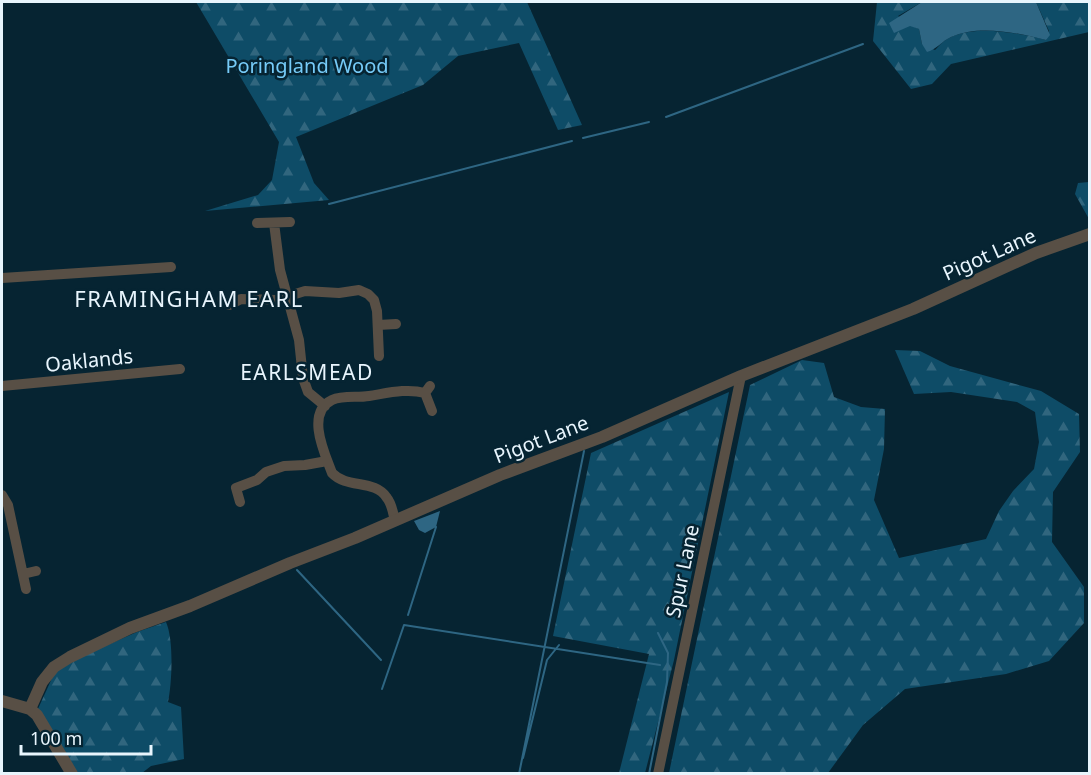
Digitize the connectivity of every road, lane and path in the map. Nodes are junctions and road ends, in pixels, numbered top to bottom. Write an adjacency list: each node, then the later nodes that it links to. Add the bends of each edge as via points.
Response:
1 (274, 222): 2 (street); 3 (street); 7 (street)
2 (290, 222)
3 (257, 224)
4 (1089, 234): 13 (street, Pigot Lane)
5 (171, 267): 6 (street)
6 (2, 278)
7 (286, 296): 8 (street, via 276,300 241,299); 10 (street, via 305,291 359,290 374,300); 15 (street, via 299,340 303,378 308,392)
8 (228, 305)
9 (396, 324): 10 (street)
10 (378, 325): 11 (street)
11 (379, 356)
12 (180, 369): 14 (street, Oaklands)
13 (741, 376): 20 (street, Pigot Lane); 27 (street, Spur Lane)
14 (2, 386)
15 (325, 406): 16 (street, via 347,397 428,389); 17 (street, via 319,435)
16 (432, 411)
17 (327, 461): 19 (street, via 284,466 257,480 234,484); 20 (street, via 337,478 381,491)
18 (2, 495): 22 (street, via 8,505)
19 (240, 502)
20 (395, 521): 25 (street, Pigot Lane, via 130,628 70,657 54,667 42,682)
21 (36, 572): 22 (street)
22 (23, 574): 23 (street)
23 (26, 589)
24 (5, 705): 25 (street)
25 (30, 709): 26 (street, via 43,723)
26 (72, 774)
27 (658, 774)

